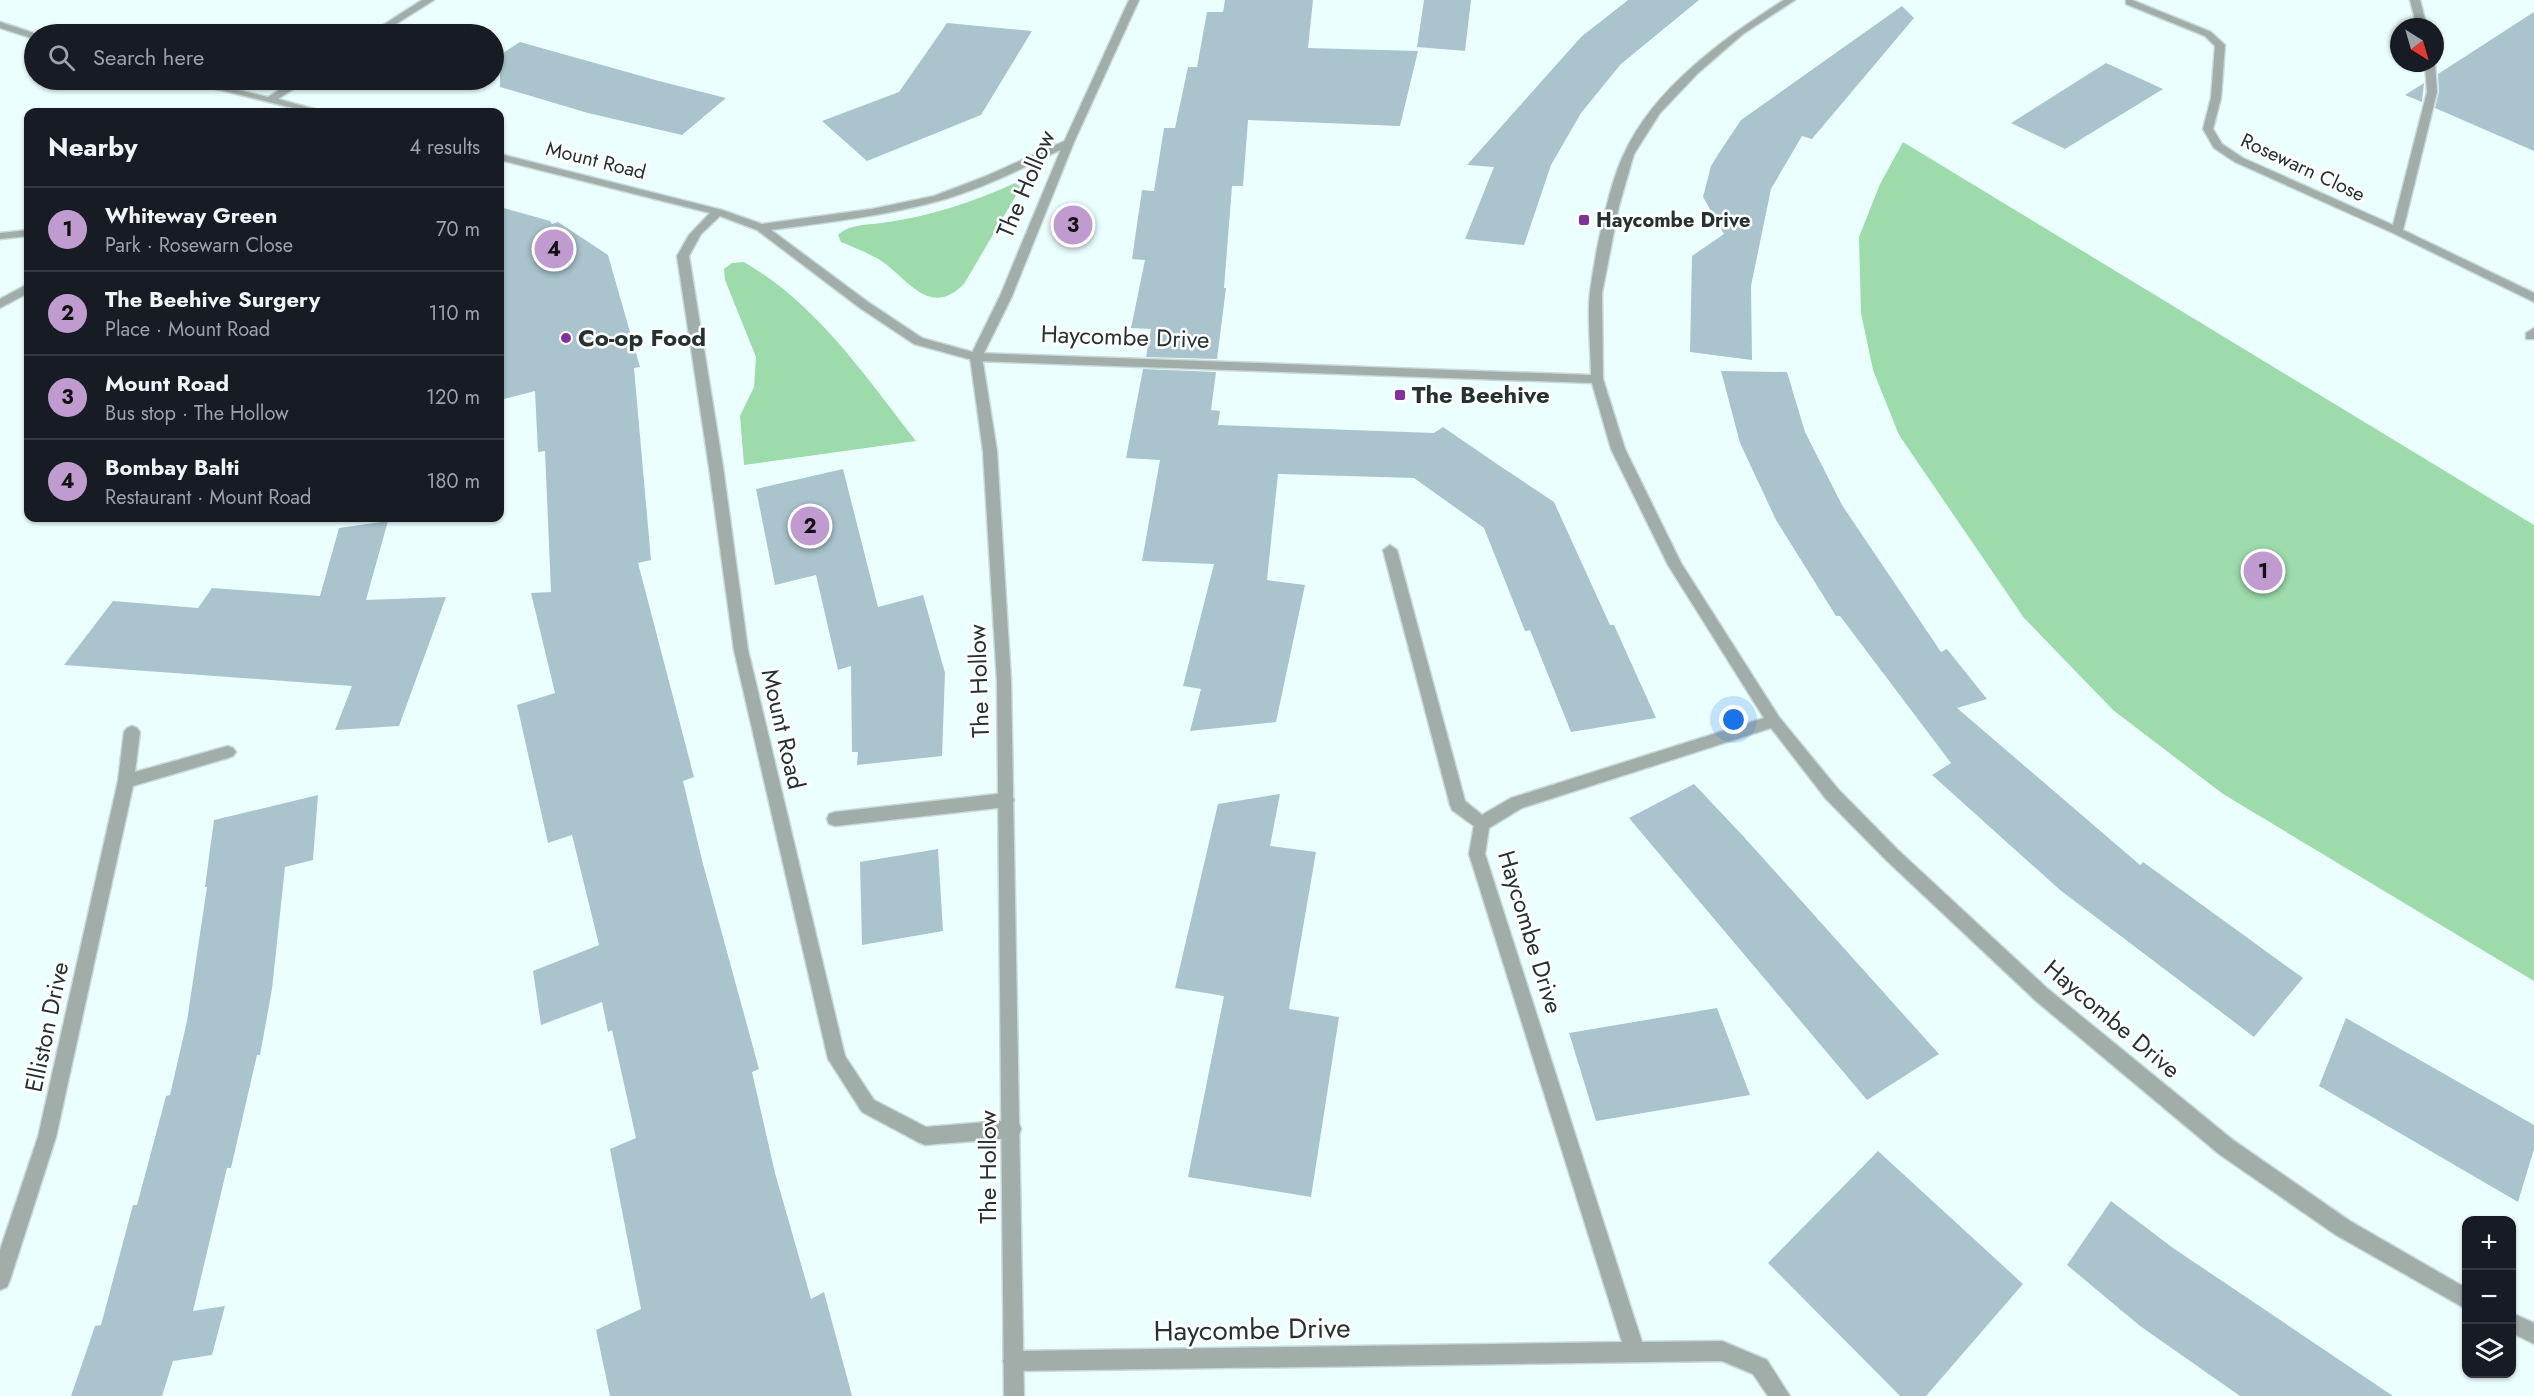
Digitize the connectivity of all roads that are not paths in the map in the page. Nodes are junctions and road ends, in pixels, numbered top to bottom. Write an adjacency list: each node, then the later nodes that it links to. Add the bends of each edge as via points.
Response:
1 (429, 0): 7 (street)
2 (1134, 0): 17 (street, The Hollow)
3 (1787, 0): 28 (street, Haycombe Drive, via 1740,32 1694,71 1656,111 1629,154 1613,206 1596,293)
4 (2415, 0): 6 (street)
5 (2129, 2): 21 (street, Rosewarn Close, via 2208,34 2220,45 2216,98 2208,129 2218,146)
6 (2420, 18)
7 (390, 24)
8 (0, 25): 9 (street)
9 (24, 33)
10 (2431, 72): 21 (street, via 2432,92)
11 (227, 90): 13 (street)
12 (286, 90): 13 (street)
13 (269, 100): 14 (street)
14 (287, 104): 15 (street); 16 (street)
15 (282, 108)
16 (304, 108)
17 (1069, 142): 20 (street, Mount Road, via 940,197 897,208); 27 (street, The Hollow, via 1006,296)
18 (504, 158): 19 (street, Mount Road)
19 (718, 212): 20 (street, Mount Road); 37 (street, Mount Road, via 689,241 683,256 741,650 837,1059 868,1106 925,1136)
20 (761, 228): 27 (street, Mount Road, via 918,341)
21 (2397, 231): 25 (street, Rosewarn Close)
22 (24, 233): 23 (street)
23 (0, 236)
24 (24, 290): 26 (street)
25 (2534, 298)
26 (0, 304)
27 (976, 357): 28 (street, Haycombe Drive); 34 (street, The Hollow, via 990,451 1004,681)
28 (1597, 379): 30 (street, Haycombe Drive, via 1618,448 1675,565)
29 (1390, 550): 36 (street, via 1458,805)
30 (1774, 721): 36 (street, Haycombe Drive, via 1517,802); 39 (street, Haycombe Drive, via 1847,809 2042,995 2226,1147 2343,1228)
31 (132, 732): 33 (street, Elliston Drive)
32 (228, 752): 33 (street)
33 (126, 781): 38 (street, Elliston Drive, via 47,1137)
34 (1006, 800): 35 (street); 37 (street, The Hollow)
35 (836, 819)
36 (1481, 824): 42 (street, Haycombe Drive, via 1477,854)
37 (1012, 1129): 43 (street, The Hollow)
38 (0, 1280)
39 (2462, 1297)
40 (2513, 1324): 41 (street)
41 (2534, 1334)
42 (1635, 1352): 43 (street, Haycombe Drive); 45 (street, Haycombe Drive, via 1722,1351 1760,1367)
43 (1013, 1361): 44 (street, The Hollow)
44 (1014, 1396)
45 (1780, 1396)

